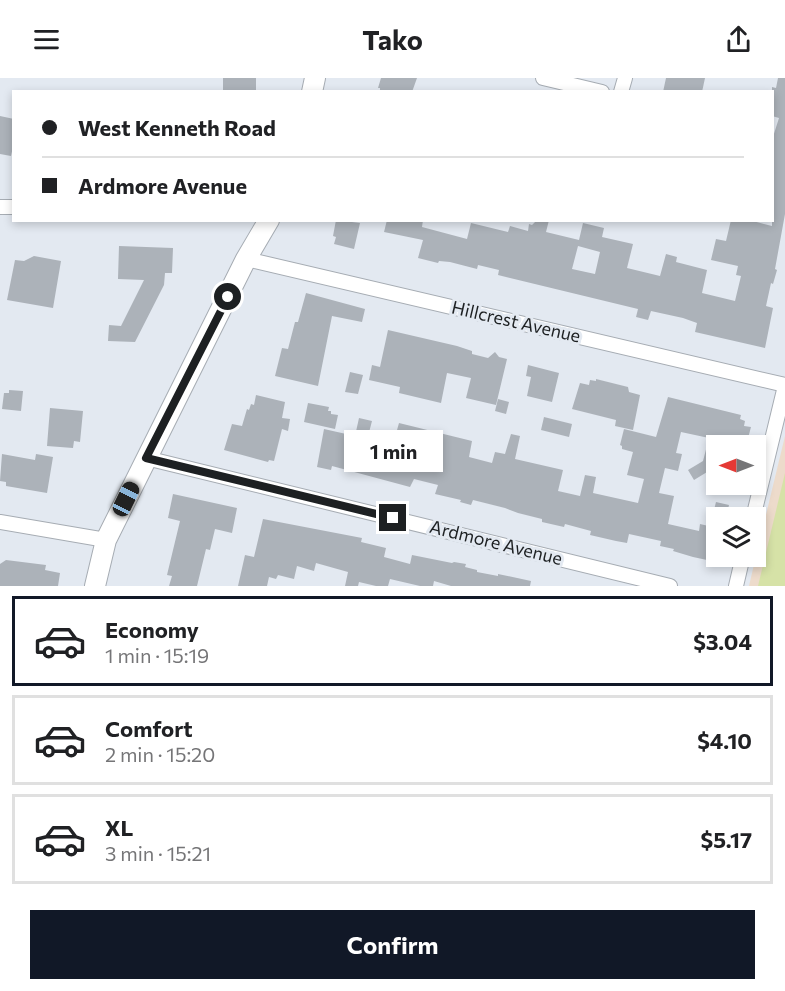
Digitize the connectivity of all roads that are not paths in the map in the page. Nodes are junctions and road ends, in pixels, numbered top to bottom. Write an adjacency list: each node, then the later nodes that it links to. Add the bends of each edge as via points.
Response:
1 (543, 78): 2 (street)
2 (594, 90)
3 (268, 222): 4 (street)
4 (246, 259): 5 (street, Hillcrest Avenue); 6 (street)
5 (785, 386): 7 (street)
6 (146, 458): 9 (street); 12 (street, Ardmore Avenue)
7 (756, 507)
8 (0, 522): 9 (street)
9 (106, 540): 11 (street)
10 (740, 567): 13 (street)
11 (95, 586)
12 (670, 586)
13 (736, 586)

